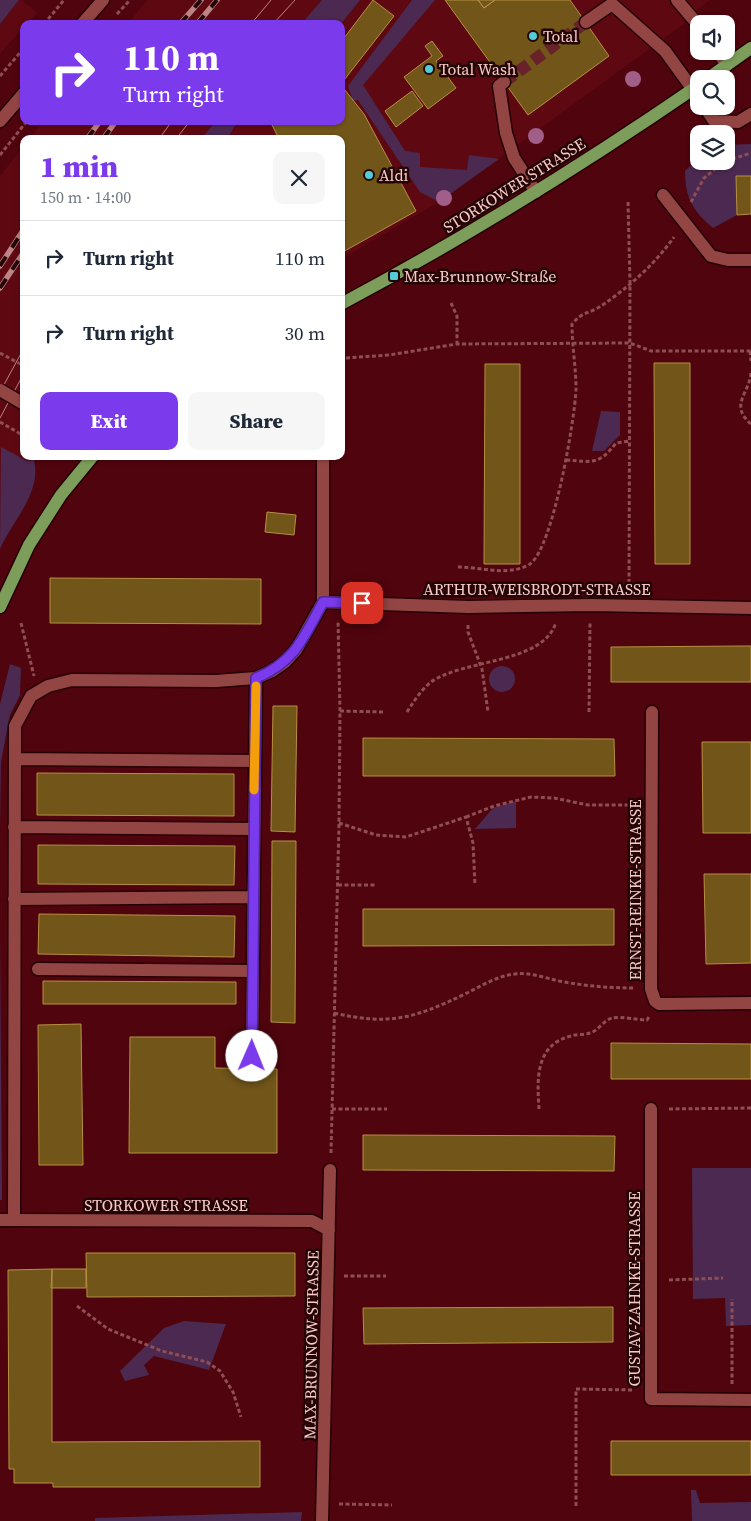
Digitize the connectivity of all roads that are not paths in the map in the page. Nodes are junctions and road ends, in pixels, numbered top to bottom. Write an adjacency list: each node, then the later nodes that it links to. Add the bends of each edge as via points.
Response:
1 (103, 0): 4 (street)
2 (677, 0): 3 (street)
3 (690, 15)
4 (86, 20)
5 (586, 22): 11 (street, via 612,4 665,51)
6 (751, 48): 8 (main road)
7 (724, 60): 8 (street)
8 (728, 65): 9 (main road)
9 (720, 70)
10 (504, 82): 17 (street, via 499,86 506,133 514,158)
11 (690, 82)
12 (690, 95): 17 (main road, STORKOWER STRASSE)
13 (20, 98): 16 (street)
14 (751, 114): 15 (street, via 738,122 714,121)
15 (710, 115)
16 (0, 121)
17 (536, 192): 20 (main road, STORKOWER STRASSE, via 422,261)
18 (663, 195): 19 (street, via 711,256)
19 (751, 260)
20 (345, 302)
21 (0, 390): 22 (street, bridge)
22 (20, 402)
23 (90, 460): 26 (main road, via 29,544)
24 (323, 460): 25 (street)
25 (323, 602): 27 (street, ARTHUR-WEISBRODT-STRASSE, via 468,607 628,605); 28 (street, via 296,650 272,671)
26 (0, 607)
27 (751, 608)
28 (256, 678): 30 (street, via 216,681 72,680 37,690 30,696 15,726); 31 (street)
29 (652, 712): 38 (street, ERNST-REINKE-STRASSE, via 652,989 655,1001 659,1004)
30 (15, 759): 31 (street); 32 (street)
31 (255, 761): 33 (street)
32 (14, 828): 33 (street); 35 (street)
33 (254, 829): 34 (street)
34 (253, 897): 35 (street); 37 (street)
35 (14, 899): 43 (street)
36 (38, 969): 37 (street)
37 (253, 971): 39 (street)
38 (751, 1003)
39 (252, 1056)
40 (651, 1109): 45 (street, GUSTAV-ZAHNKE-STRASSE, via 651,1398)
41 (330, 1170): 44 (street, MAX-BRUNNOW-STRASSE)
42 (0, 1220): 43 (street, STORKOWER STRASSE)
43 (14, 1220): 44 (street, STORKOWER STRASSE, via 312,1221)
44 (328, 1230): 46 (street, MAX-BRUNNOW-STRASSE)
45 (751, 1400)
46 (322, 1521)

